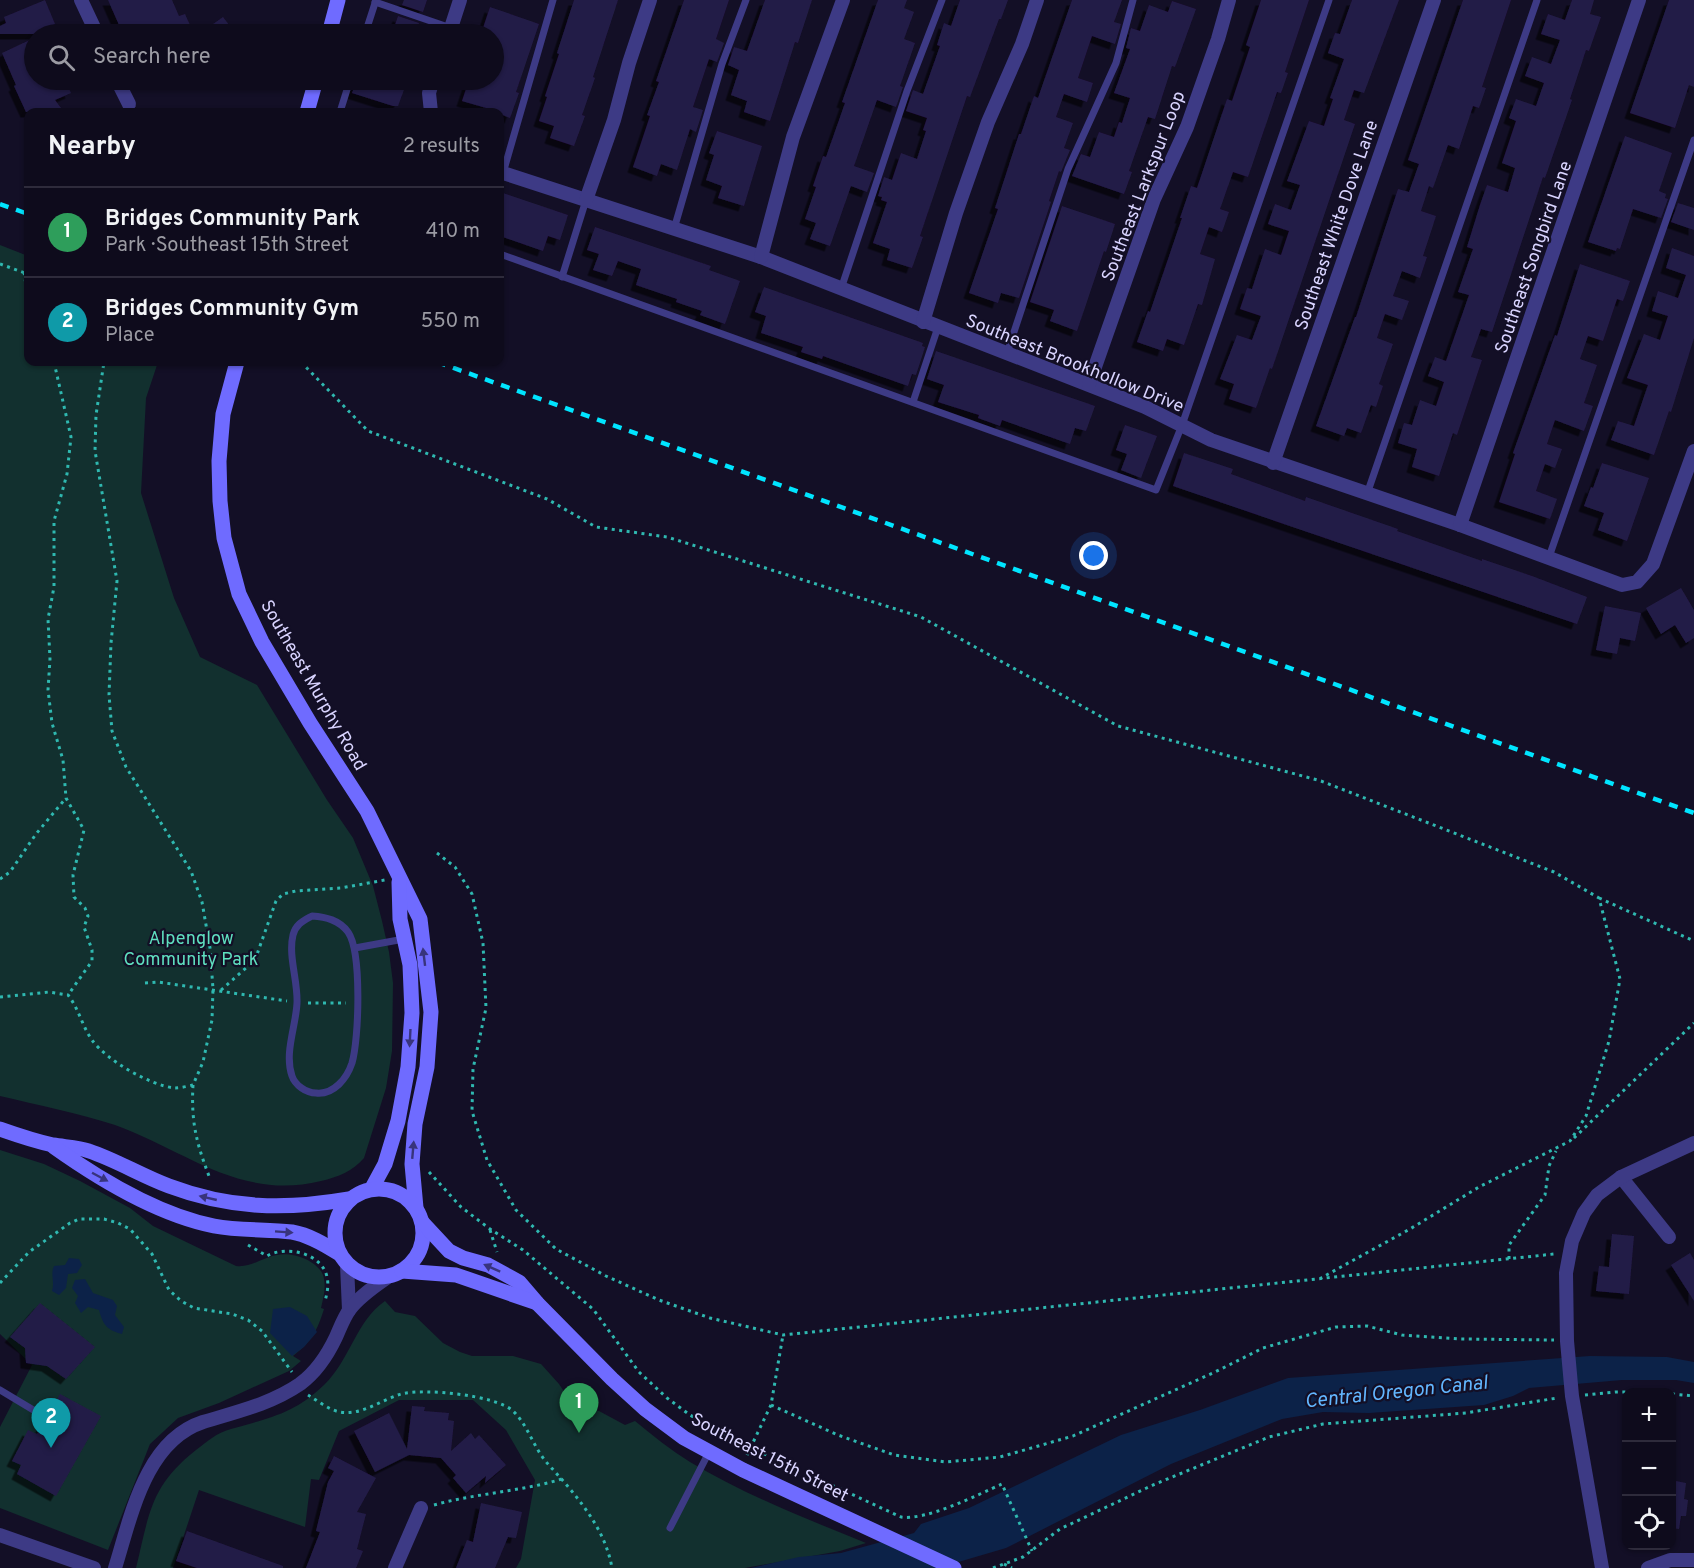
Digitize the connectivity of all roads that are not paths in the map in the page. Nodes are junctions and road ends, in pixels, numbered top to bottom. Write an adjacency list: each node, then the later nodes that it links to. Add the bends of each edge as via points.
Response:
1 (81, 0): 17 (street)
2 (338, 0): 18 (main road)
3 (460, 0): 21 (street)
4 (553, 0): 31 (lane)
5 (650, 0): 33 (street)
6 (746, 0): 34 (lane, via 722,64)
7 (843, 0): 36 (street, via 793,137)
8 (942, 0): 38 (lane, via 907,91)
9 (1037, 0): 39 (street, via 988,122)
10 (1133, 0): 41 (lane, via 1116,63 1068,169)
11 (1229, 0): 43 (street, Southeast Larkspur Loop, via 1187,126 1154,199)
12 (1329, 0): 45 (lane)
13 (1434, 0): 47 (street, Southeast White Dove Lane)
14 (1537, 0): 48 (lane)
15 (1639, 0): 49 (street, Southeast Songbird Lane)
16 (375, 1): 19 (lane); 20 (lane)
17 (92, 24)
18 (331, 24)
19 (368, 24)
20 (432, 24)
21 (452, 24)
22 (122, 90): 26 (street)
23 (313, 90): 27 (main road)
24 (347, 90): 28 (lane)
25 (431, 90): 29 (street)
26 (129, 104)
27 (308, 108)
28 (341, 108)
29 (430, 108)
30 (1694, 140): 50 (lane)
31 (504, 162)
32 (504, 173): 33 (street, Southeast Brookhollow Drive)
33 (586, 200): 34 (street, Southeast Brookhollow Drive); 37 (lane)
34 (674, 229): 36 (street, Southeast Brookhollow Drive)
35 (504, 255): 37 (lane)
36 (761, 257): 38 (street, Southeast Brookhollow Drive)
37 (562, 277): 44 (lane)
38 (841, 289): 39 (street, Southeast Brookhollow Drive)
39 (923, 322): 40 (street, Southeast Brookhollow Drive)
40 (938, 327): 41 (street, Southeast Brookhollow Drive); 44 (lane)
41 (1006, 353): 43 (street, Southeast Brookhollow Drive)
42 (235, 366): 51 (main road, Southeast Murphy Road, via 223,414 219,461 224,538 240,594 262,642 367,812)
43 (1089, 384): 45 (street, Southeast Brookhollow Drive)
44 (913, 402): 45 (lane, via 1156,490)
45 (1182, 425): 47 (street, Southeast Brookhollow Drive)
46 (1693, 454): 50 (street, Southeast Brookhollow Drive, via 1653,564 1637,582 1622,585)
47 (1273, 463): 48 (street, Southeast Brookhollow Drive)
48 (1367, 494): 49 (street, Southeast Brookhollow Drive)
49 (1460, 525): 50 (street, Southeast Brookhollow Drive)
50 (1549, 558)
51 (399, 876): 52 (main road, Southeast Murphy Road); 60 (main road, Southeast Murphy Road, one-way to 51, via 412,1164 431,1012 420,919)
52 (404, 939): 53 (lane); 58 (main road, Southeast Murphy Road, one-way to 58, via 410,965 412,1013 408,1067 386,1164)
53 (355, 948): 53 (lane, via 357,1004 352,1063 331,1091 301,1089 292,1078 289,1059 297,1002 293,934 299,923 312,916 325,917 348,932)
54 (0, 1129): 56 (main road)
55 (1694, 1143): 57 (street)
56 (51, 1145): 59 (main road, one-way to 56, via 315,1205 244,1205 168,1186 88,1150); 62 (main road, one-way to 62, via 82,1167 177,1216 213,1226 306,1236)
57 (1621, 1177): 61 (street); 77 (street, via 1597,1195 1584,1213 1572,1241 1566,1273 1572,1394)
58 (372, 1188): 59 (main road); 60 (main road, via 397,1192 408,1199)
59 (349, 1199): 62 (main road, via 334,1224 334,1239)
60 (419, 1215): 63 (main road, via 423,1236 420,1250 412,1262); 64 (main road, Southeast 15th Street, one-way to 60, via 519,1282 449,1251)
61 (1669, 1237)
62 (343, 1258): 63 (main road, via 359,1273 373,1277); 65 (street)
63 (395, 1274): 64 (main road, Southeast 15th Street, via 456,1275); 65 (street)
64 (537, 1304): 68 (main road, Southeast 15th Street, via 645,1409)
65 (349, 1310): 74 (street, via 334,1342 300,1383 265,1402 200,1423 158,1454 140,1487)
66 (0, 1390): 67 (lane)
67 (40, 1414)
68 (709, 1452): 70 (lane); 76 (main road, Southeast 15th Street)
69 (421, 1508): 75 (street)
70 (670, 1528)
71 (0, 1535): 73 (street)
72 (1694, 1560): 78 (street, via 1670,1560)
73 (94, 1568)
74 (115, 1568)
75 (394, 1568)
76 (954, 1568)
77 (1602, 1568)
78 (1648, 1568)

